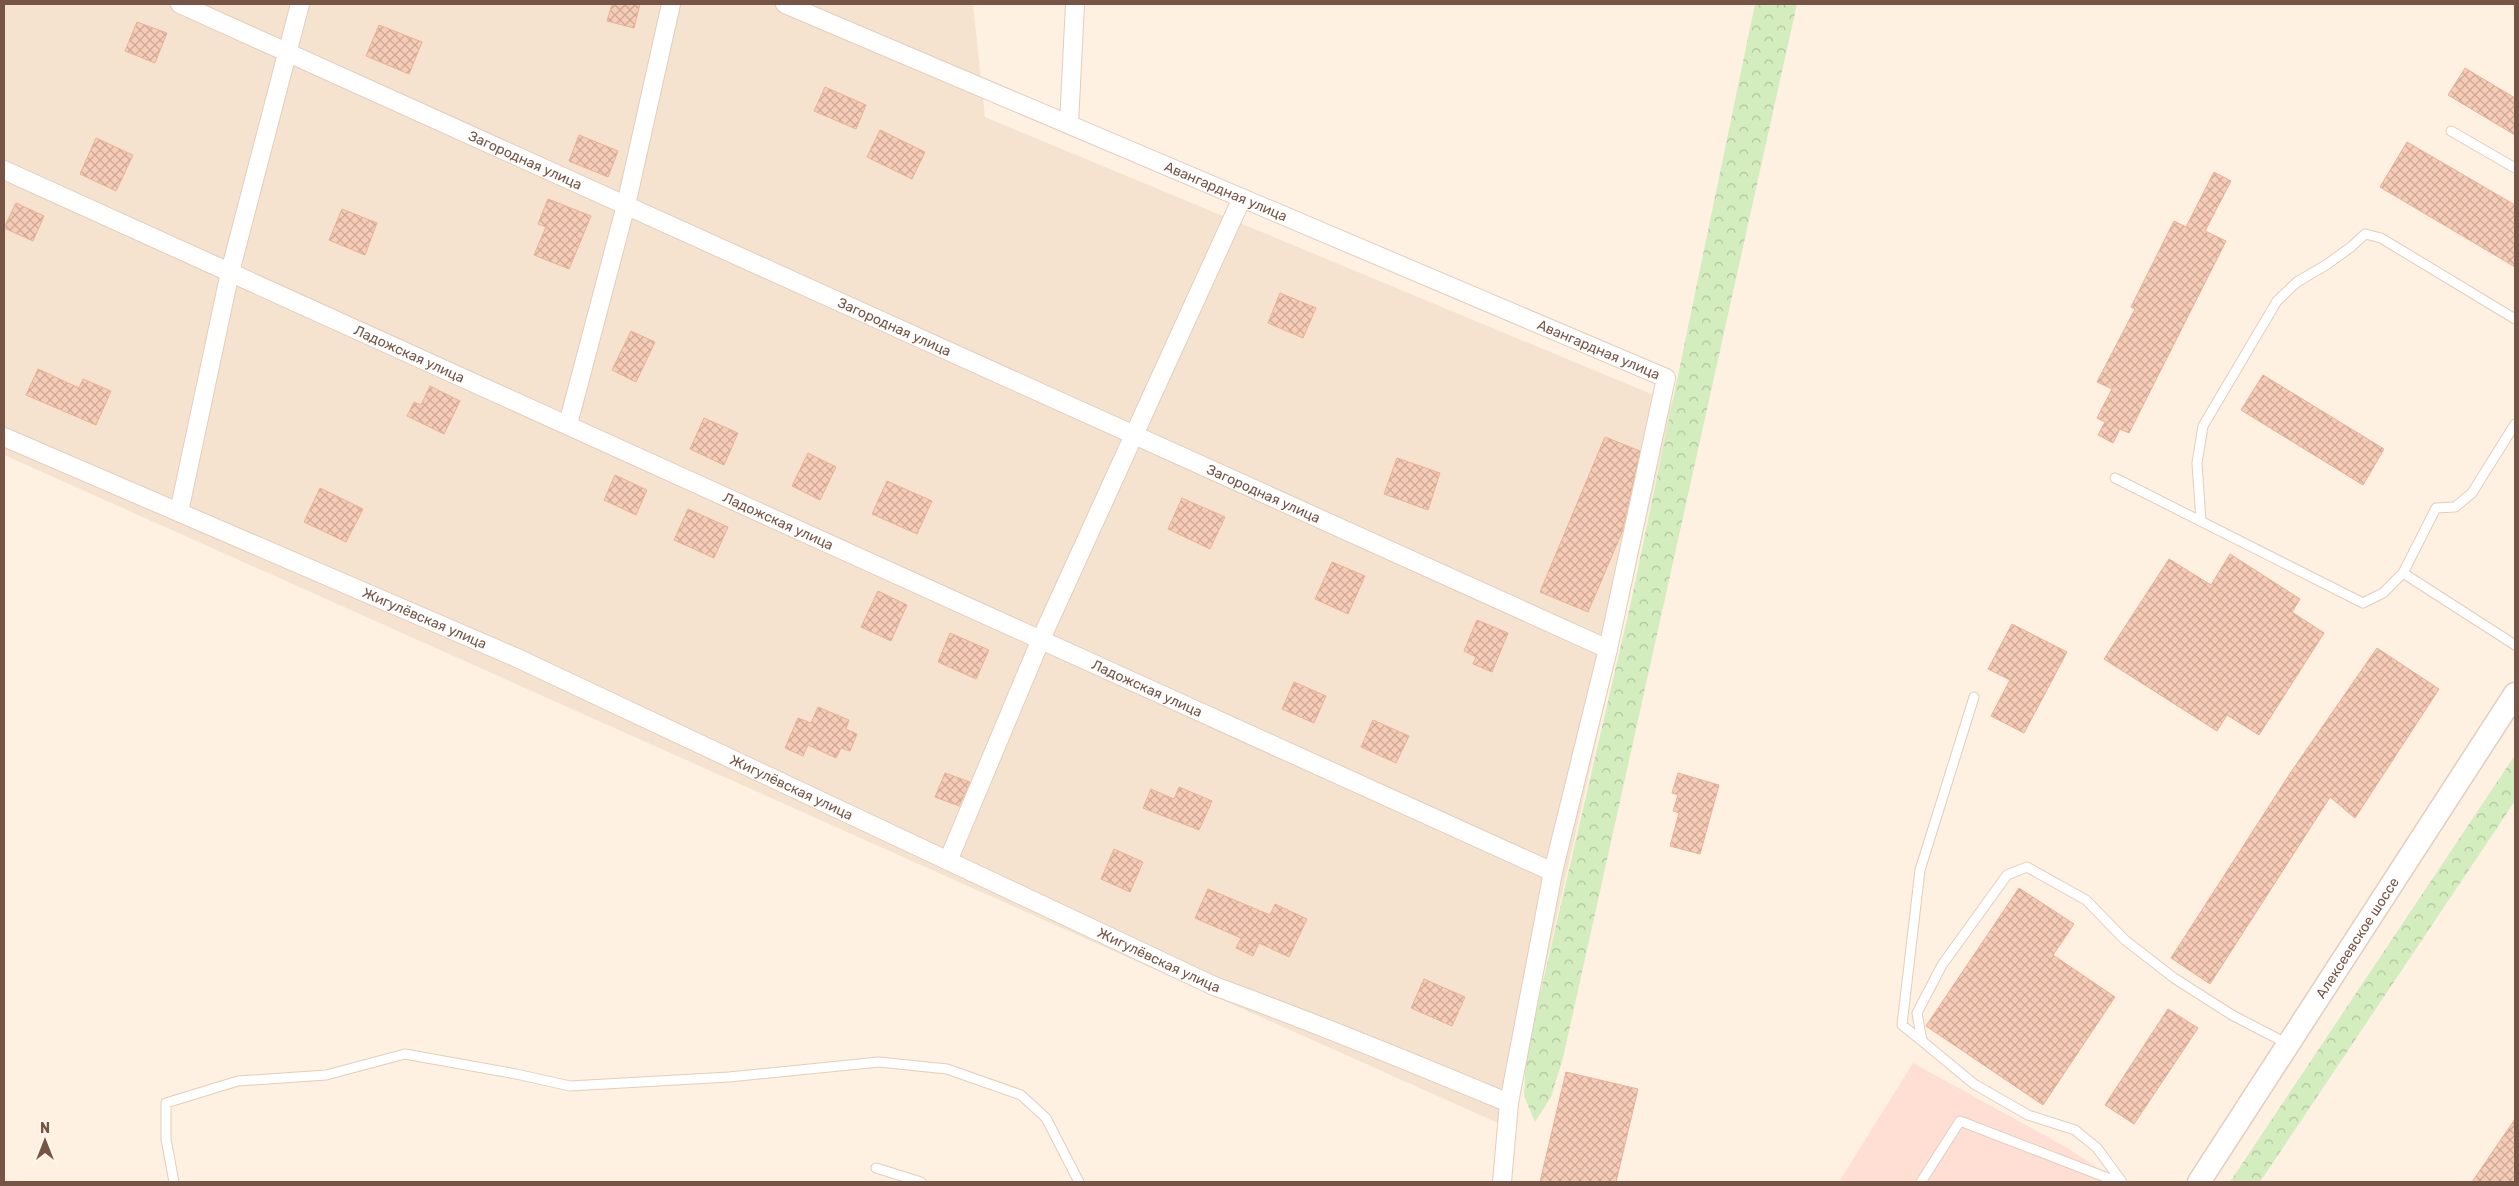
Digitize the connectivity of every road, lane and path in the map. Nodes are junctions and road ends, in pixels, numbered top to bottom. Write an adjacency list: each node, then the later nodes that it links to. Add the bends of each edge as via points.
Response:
1 (180, 4): 6 (street, Загородная улица)
2 (300, 4): 6 (street)
3 (671, 4): 12 (street)
4 (785, 4): 7 (street, Авангардная улица)
5 (1075, 4): 7 (street)
6 (287, 52): 12 (street, Загородная улица); 13 (street)
7 (1069, 124): 11 (street, Авангардная улица)
8 (2451, 131): 9 (lane)
9 (2515, 168)
10 (4, 170): 13 (street, Ладожская улица)
11 (1242, 198): 17 (street); 25 (street, Авангардная улица, via 1666,378)
12 (626, 205): 15 (street); 17 (street, Загородная улица)
13 (230, 272): 15 (street, Ладожская улица); 20 (street)
14 (2515, 319): 21 (lane, via 2382,238 2365,234 2277,300 2204,426 2197,463)
15 (568, 424): 23 (street, Ладожская улица)
16 (2515, 424): 22 (lane, via 2472,493 2455,507 2436,508)
17 (1135, 436): 23 (street); 25 (street, Загородная улица)
18 (4, 437): 20 (street, Жигулёвская улица)
19 (2115, 478): 21 (lane)
20 (179, 512): 28 (street, Жигулёвская улица, via 514,657)
21 (2201, 521): 22 (lane, via 2363,603 2383,593)
22 (2403, 573): 24 (lane)
23 (1041, 639): 28 (street); 29 (street, Ладожская улица)
24 (2515, 645)
25 (1608, 649): 29 (street)
26 (2515, 694): 31 (street, Алексеевское шоссе)
27 (1974, 697): 30 (lane, via 1920,870 1902,1025)
28 (948, 861): 32 (street, Жигулёвская улица, via 1214,986 1330,1028)
29 (1553, 872): 32 (street)
30 (1922, 1041): 31 (lane, via 1917,1013 1942,965 2007,875 2027,867 2086,900 2125,940 2174,978 2232,1015); 39 (lane, via 1974,1084 2028,1115 2075,1130 2096,1148)
31 (2288, 1044): 40 (street, Алексеевское шоссе)
32 (1509, 1103): 37 (street)
33 (876, 1168): 35 (lane)
34 (174, 1182): 36 (lane, via 166,1139 166,1103 238,1081 326,1075 405,1054 570,1086 729,1077 879,1062 947,1069 1021,1095 1046,1118)
35 (921, 1182)
36 (1079, 1182)
37 (1502, 1182)
38 (1921, 1182): 39 (lane, via 1960,1121)
39 (2120, 1182)
40 (2198, 1182)

